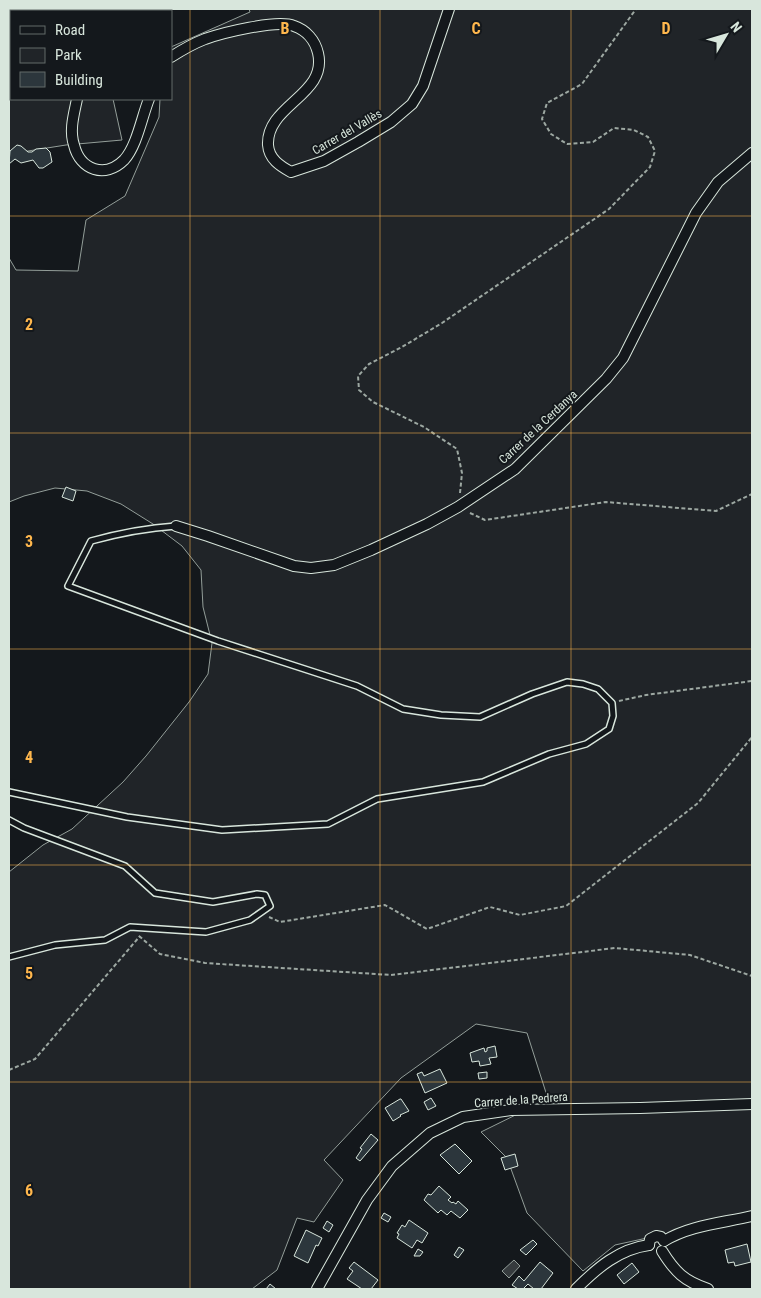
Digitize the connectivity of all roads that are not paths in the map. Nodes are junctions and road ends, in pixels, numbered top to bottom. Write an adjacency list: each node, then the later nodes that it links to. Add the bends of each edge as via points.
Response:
1 (450, 9): 2 (street, Carrer del Vallès, via 423,86 412,104 391,122 358,142 324,161 291,172 274,162 268,145 271,130 282,112 311,85 316,76 320,66 314,40 292,25 273,24 205,39)
2 (172, 56)
3 (76, 100): 4 (street, via 74,145 78,155 94,170 105,171 125,159)
4 (149, 100)
5 (752, 153): 6 (street, Carrer de la Cerdanya, via 718,182 696,213 623,358 606,379 515,469 458,507 371,550 334,565 311,568 294,566)
6 (176, 526): 7 (lane, via 122,532 91,541 68,586 218,641 357,686 403,709 480,717 567,682 583,684 598,689 612,703 609,729 586,744 549,754 483,782 377,800 328,824 222,830 127,817)
7 (9, 792)
8 (9, 820): 9 (lane, via 125,866 155,893 213,902 257,894 265,896 270,906 250,920 206,932 130,927 105,940 55,945)
9 (9, 956)
10 (752, 1104): 13 (street, Carrer de la Pedrera, via 511,1110 463,1117 430,1133 392,1166 367,1200)
11 (752, 1216): 12 (street, via 691,1230 674,1236)
12 (663, 1246): 14 (street, via 661,1237 656,1236 649,1244 626,1250 593,1272); 15 (street, via 680,1276)
13 (317, 1289)
14 (576, 1289)
15 (708, 1289)

